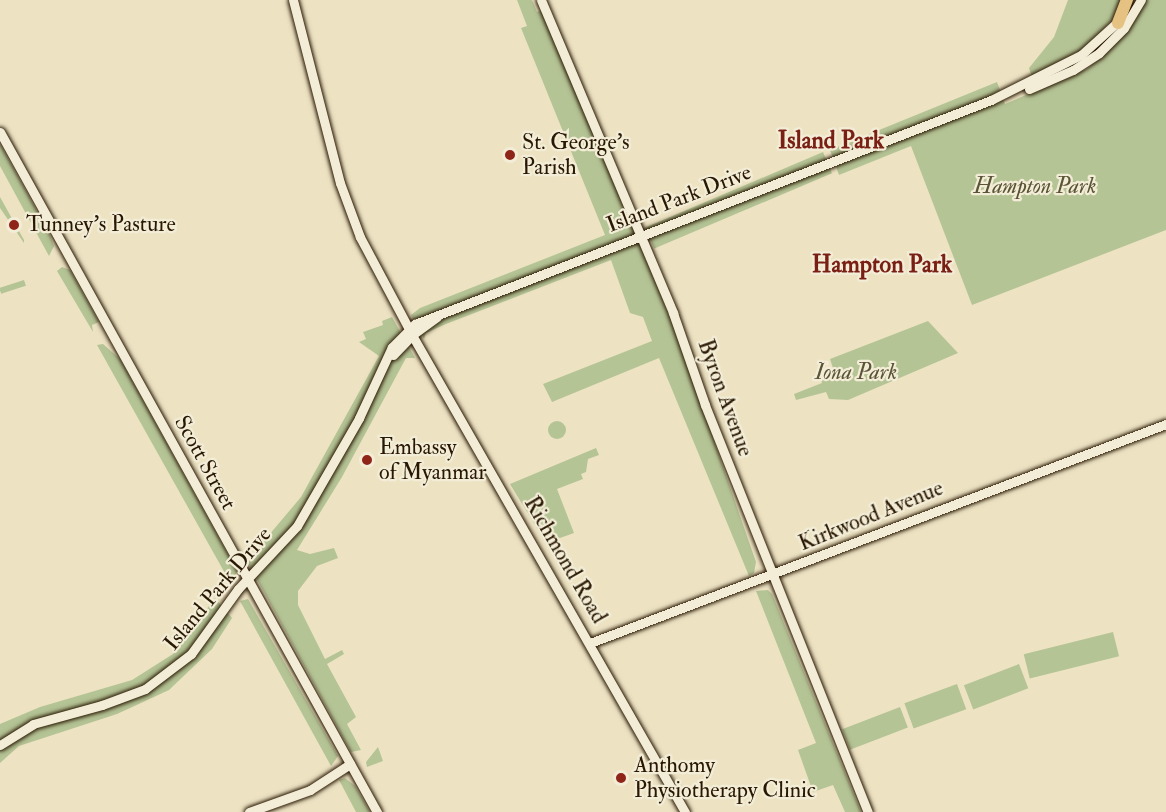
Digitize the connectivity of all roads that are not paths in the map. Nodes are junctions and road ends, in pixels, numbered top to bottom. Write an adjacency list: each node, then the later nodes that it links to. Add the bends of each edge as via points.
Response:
1 (293, 0): 10 (main road, Richmond Road, via 346,206)
2 (541, 0): 9 (main road, Byron Avenue)
3 (1127, 0): 6 (highway)
4 (1132, 0): 6 (main road, Island Park Drive)
5 (1141, 0): 7 (main road, Island Park Drive, via 1119,34 1085,63 1046,83)
6 (1118, 23): 7 (main road, Island Park Drive, via 1070,62)
7 (992, 100): 9 (main road, Island Park Drive)
8 (0, 132): 13 (main road, Scott Street)
9 (641, 235): 10 (main road, Island Park Drive, via 448,309); 12 (main road, Byron Avenue)
10 (410, 332): 13 (main road, Island Park Drive, via 384,366 319,492 283,543); 14 (main road, Richmond Road)
11 (1166, 424): 12 (main road, Kirkwood Avenue)
12 (773, 575): 14 (main road, Kirkwood Avenue); 20 (main road, Byron Avenue)
13 (247, 580): 15 (main road, Island Park Drive, via 191,654 156,682 111,702 30,725); 16 (main road, Scott Street)
14 (590, 643): 19 (main road, Richmond Road)
15 (0, 745)
16 (350, 764): 17 (main road, via 322,783); 18 (main road, Scott Street)
17 (249, 812)
18 (377, 812)
19 (685, 812)
20 (868, 812)

